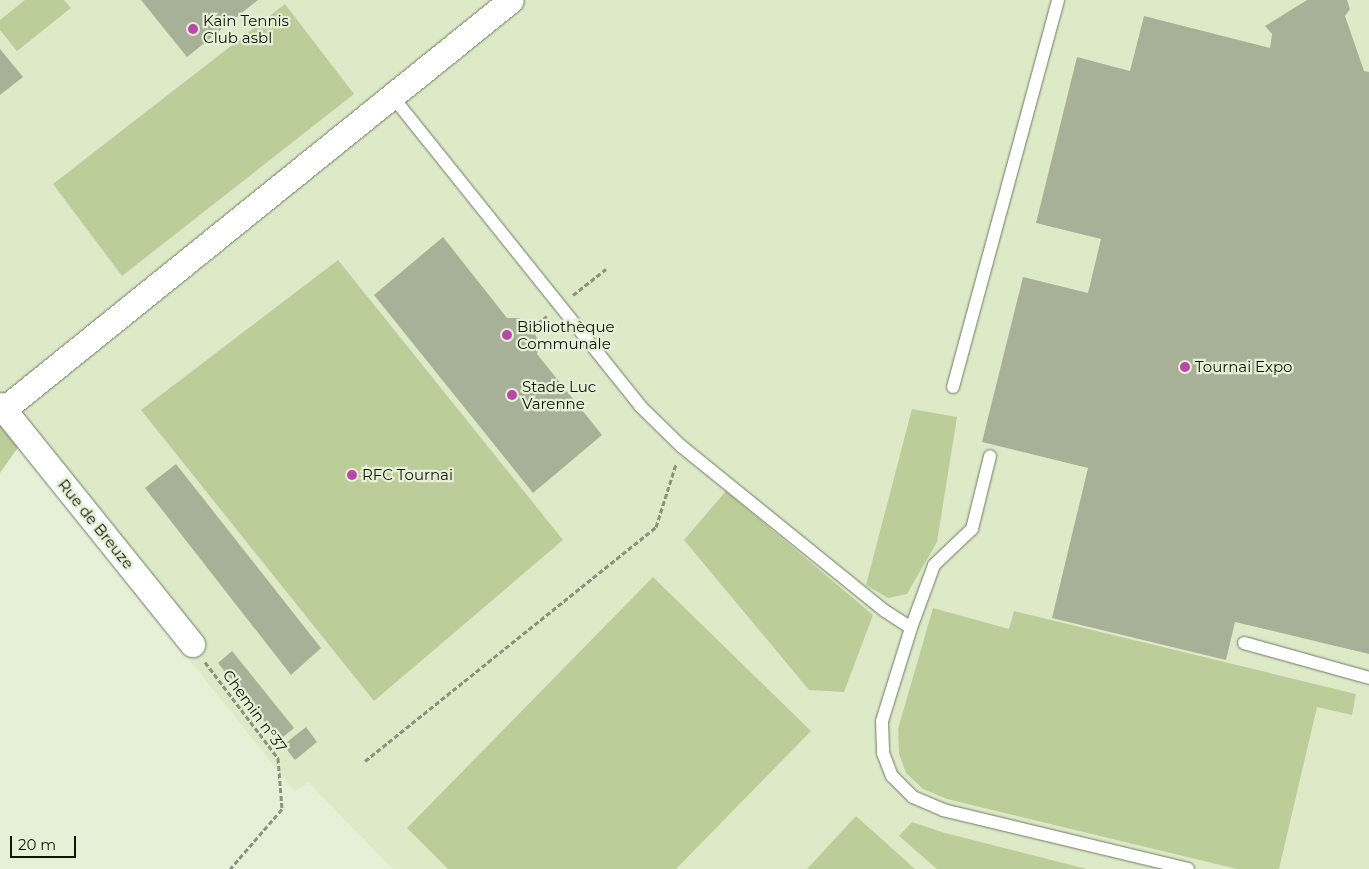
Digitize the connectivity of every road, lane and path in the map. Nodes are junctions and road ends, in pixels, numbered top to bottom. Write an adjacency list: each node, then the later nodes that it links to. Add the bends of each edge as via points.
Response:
1 (511, 0): 3 (street)
2 (1058, 0): 4 (lane)
3 (392, 96): 5 (street); 6 (lane, via 640,406)
4 (953, 387)
5 (2, 407): 10 (street, Rue de Breuze)
6 (681, 446): 8 (lane, via 884,611); 12 (path, via 656,527)
7 (990, 456): 8 (lane, via 972,529 934,565)
8 (911, 628): 14 (lane, via 882,721 884,753 892,776 913,797 943,810)
9 (1244, 643): 11 (lane)
10 (192, 644): 13 (path, Chemin n°37, via 278,758 282,809)
11 (1369, 678)
12 (364, 761)
13 (230, 869)
14 (1188, 869)

